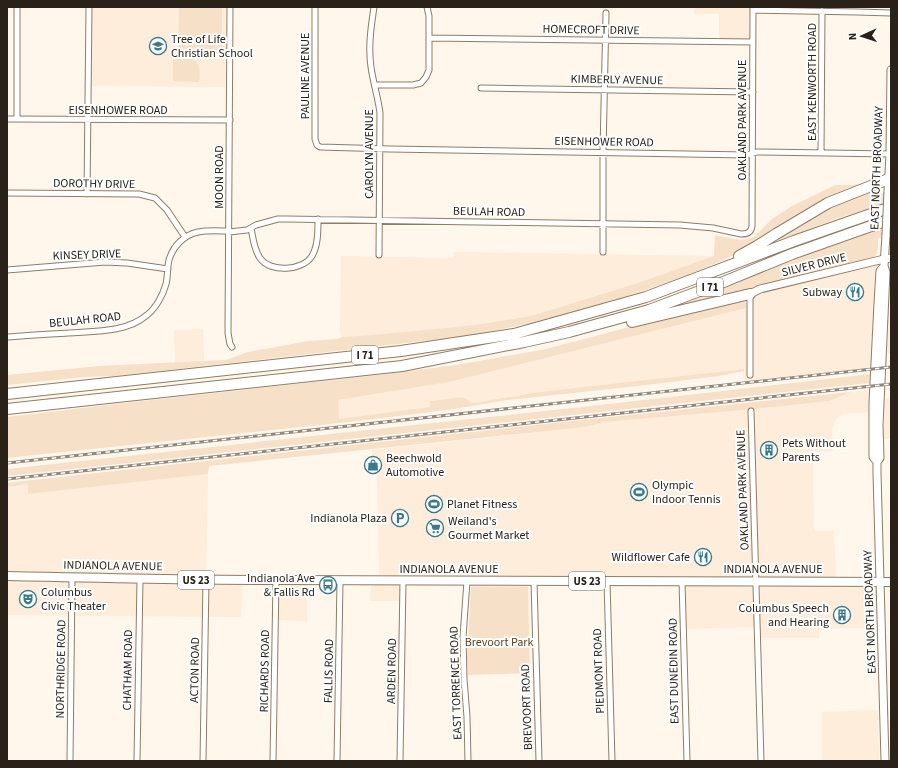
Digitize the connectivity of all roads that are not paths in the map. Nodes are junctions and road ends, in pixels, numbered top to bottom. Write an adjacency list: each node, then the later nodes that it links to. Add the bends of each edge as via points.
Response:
1 (17, 7): 20 (street)
2 (89, 7): 21 (street)
3 (230, 7): 22 (street, MOON ROAD)
4 (315, 7): 23 (street, PAULINE AVENUE)
5 (374, 7): 15 (street, CAROLYN AVENUE, via 370,30 370,65)
6 (427, 7): 11 (street)
7 (753, 8): 8 (street); 13 (street, OAKLAND PARK AVENUE)
8 (822, 11): 10 (street); 27 (street, EAST KENWORTH ROAD)
9 (606, 13): 12 (street)
10 (891, 14)
11 (429, 38): 12 (street, HOMECROFT DRIVE); 15 (street, via 429,70 421,83)
12 (606, 40): 13 (street, HOMECROFT DRIVE); 17 (street)
13 (753, 42): 18 (street, OAKLAND PARK AVENUE)
14 (891, 70): 28 (main road, EAST NORTH BROADWAY)
15 (374, 85): 24 (street, CAROLYN AVENUE, via 379,102)
16 (480, 88): 17 (street, KIMBERLY AVENUE)
17 (605, 90): 18 (street, KIMBERLY AVENUE); 25 (street)
18 (753, 92): 26 (street, OAKLAND PARK AVENUE)
19 (7, 119): 20 (street, EISENHOWER ROAD)
20 (17, 119): 21 (street, EISENHOWER ROAD)
21 (88, 119): 22 (street, EISENHOWER ROAD); 31 (street)
22 (230, 120): 38 (street, MOON ROAD)
23 (317, 144): 24 (street, EISENHOWER ROAD, via 325,148)
24 (380, 149): 25 (street, EISENHOWER ROAD); 34 (street, CAROLYN AVENUE)
25 (604, 152): 26 (street, EISENHOWER ROAD, via 746,155); 36 (street)
26 (752, 153): 27 (street, EISENHOWER ROAD); 39 (street, OAKLAND PARK AVENUE)
27 (821, 153): 28 (street, EISENHOWER ROAD)
28 (890, 154): 29 (main road, EAST NORTH BROADWAY)
29 (890, 178): 40 (main road, EAST NORTH BROADWAY, bridge); 49 (highway, via 828,203 757,246)
30 (7, 193): 31 (street, DOROTHY DRIVE)
31 (88, 194): 41 (street, DOROTHY DRIVE, via 139,194 155,198 167,210)
32 (891, 207): 49 (highway, I 71)
33 (318, 219): 34 (street, BEULAH ROAD); 37 (street, BEULAH ROAD, via 278,219); 37 (street, via 312,257 297,267 282,269 267,266 260,258)
34 (379, 220): 36 (street, BEULAH ROAD); 45 (street, CAROLYN AVENUE)
35 (891, 220): 52 (highway, I 71, via 792,254 649,310)
36 (604, 224): 39 (street, BEULAH ROAD, via 680,225 741,234); 43 (street)
37 (251, 228): 38 (street, BEULAH ROAD)
38 (229, 231): 41 (street, BEULAH ROAD, via 204,231); 53 (street, MOON ROAD, via 228,333)
39 (750, 232)
40 (886, 235): 42 (street); 46 (main road, EAST NORTH BROADWAY)
41 (185, 237): 47 (street, BEULAH ROAD, via 173,251)
42 (891, 243)
43 (603, 252)
44 (891, 254): 46 (street, SILVER DRIVE)
45 (379, 255)
46 (886, 261): 50 (main road, SILVER DRIVE); 72 (main road, EAST NORTH BROADWAY, via 879,425 880,458 877,462)
47 (168, 269): 48 (street, KINSEY DRIVE, via 105,262); 51 (street, BEULAH ROAD, via 163,293 154,308 143,318 125,326 107,330)
48 (7, 270)
49 (695, 279): 55 (highway, I 71, via 646,297 514,334 402,351)
50 (750, 294): 52 (highway, via 602,330 544,342); 54 (street)
51 (7, 337)
52 (524, 342): 56 (highway, I 71, via 402,366)
53 (232, 347)
54 (750, 375)
55 (7, 393)
56 (48, 404): 57 (highway, I 71); 59 (highway)
57 (7, 409)
58 (751, 411): 71 (street, OAKLAND PARK AVENUE)
59 (7, 413)
60 (7, 576): 61 (main road, INDIANOLA AVENUE / US 23)
61 (72, 577): 62 (main road, INDIANOLA AVENUE / US 23); 74 (street, NORTHRIDGE ROAD)
62 (140, 579): 63 (main road, INDIANOLA AVENUE / US 23); 75 (street, CHATHAM ROAD)
63 (206, 580): 64 (main road, INDIANOLA AVENUE / US 23); 76 (street, ACTON ROAD)
64 (276, 580): 65 (main road, INDIANOLA AVENUE / US 23); 77 (street, RICHARDS ROAD)
65 (340, 581): 66 (main road, INDIANOLA AVENUE / US 23); 78 (street, FALLIS ROAD)
66 (403, 581): 67 (main road, INDIANOLA AVENUE / US 23); 79 (street, ARDEN ROAD)
67 (467, 581): 68 (main road, INDIANOLA AVENUE / US 23); 80 (street, EAST TORRENCE ROAD, via 463,637)
68 (534, 581): 69 (main road, INDIANOLA AVENUE / US 23); 81 (street, BREVOORT ROAD)
69 (607, 581): 70 (main road, INDIANOLA AVENUE / US 23); 82 (street, PIEDMONT ROAD)
70 (682, 581): 71 (main road, INDIANOLA AVENUE / US 23); 83 (street, EAST DUNEDIN ROAD)
71 (755, 581): 72 (main road, INDIANOLA AVENUE / US 23); 84 (street, OAKLAND PARK AVENUE)
72 (880, 582): 73 (main road, INDIANOLA AVENUE / US 23); 85 (main road, EAST NORTH BROADWAY)
73 (891, 582)
74 (70, 761)
75 (137, 761)
76 (203, 761)
77 (273, 761)
78 (337, 761)
79 (400, 761)
80 (468, 761)
81 (539, 761)
82 (612, 761)
83 (687, 761)
84 (761, 761)
85 (885, 761)

